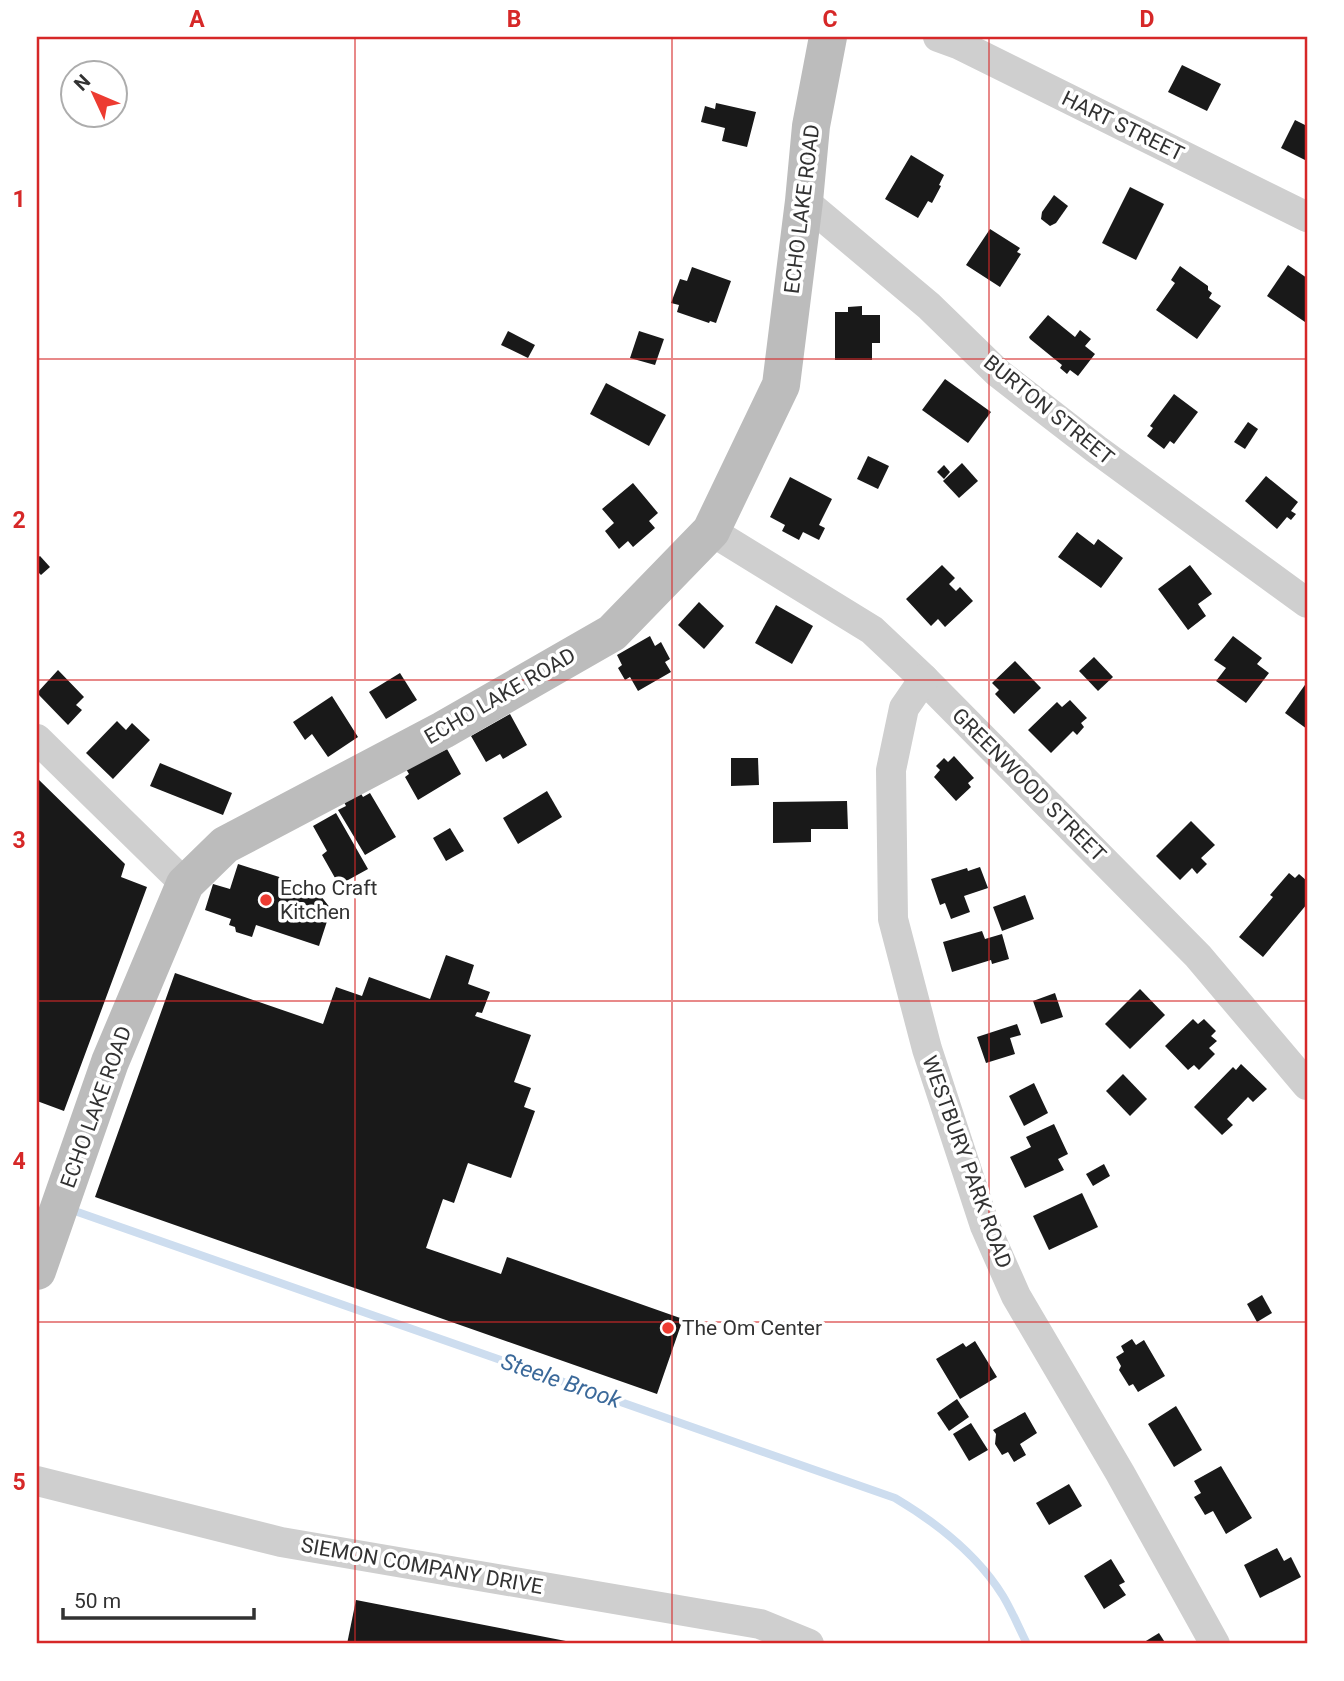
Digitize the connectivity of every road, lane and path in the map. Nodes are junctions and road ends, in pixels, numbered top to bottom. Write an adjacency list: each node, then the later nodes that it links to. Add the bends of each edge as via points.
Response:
1 (828, 37): 3 (main road, ECHO LAKE ROAD, via 811,126)
2 (938, 37): 4 (street, HART STREET)
3 (804, 201): 5 (main road, ECHO LAKE ROAD, via 781,385); 6 (street, BURTON STREET, via 929,306 998,373)
4 (1307, 217)
5 (711, 531): 7 (street, GREENWOOD STREET, via 872,631); 9 (main road, ECHO LAKE ROAD, via 612,633 443,730 225,845)
6 (1307, 603)
7 (924, 679): 10 (street, GREENWOOD STREET, via 1198,956); 14 (street, WESTBURY PARK ROAD, via 904,708 891,770 893,919 927,1049 985,1226 1016,1296)
8 (37, 739): 9 (street)
9 (185, 884): 11 (main road, ECHO LAKE ROAD, via 110,1062)
10 (1307, 1085)
11 (37, 1271)
12 (37, 1481): 13 (street, SIEMON COMPANY DRIVE, via 281,1542 760,1624)
13 (808, 1644)
14 (1215, 1644)

